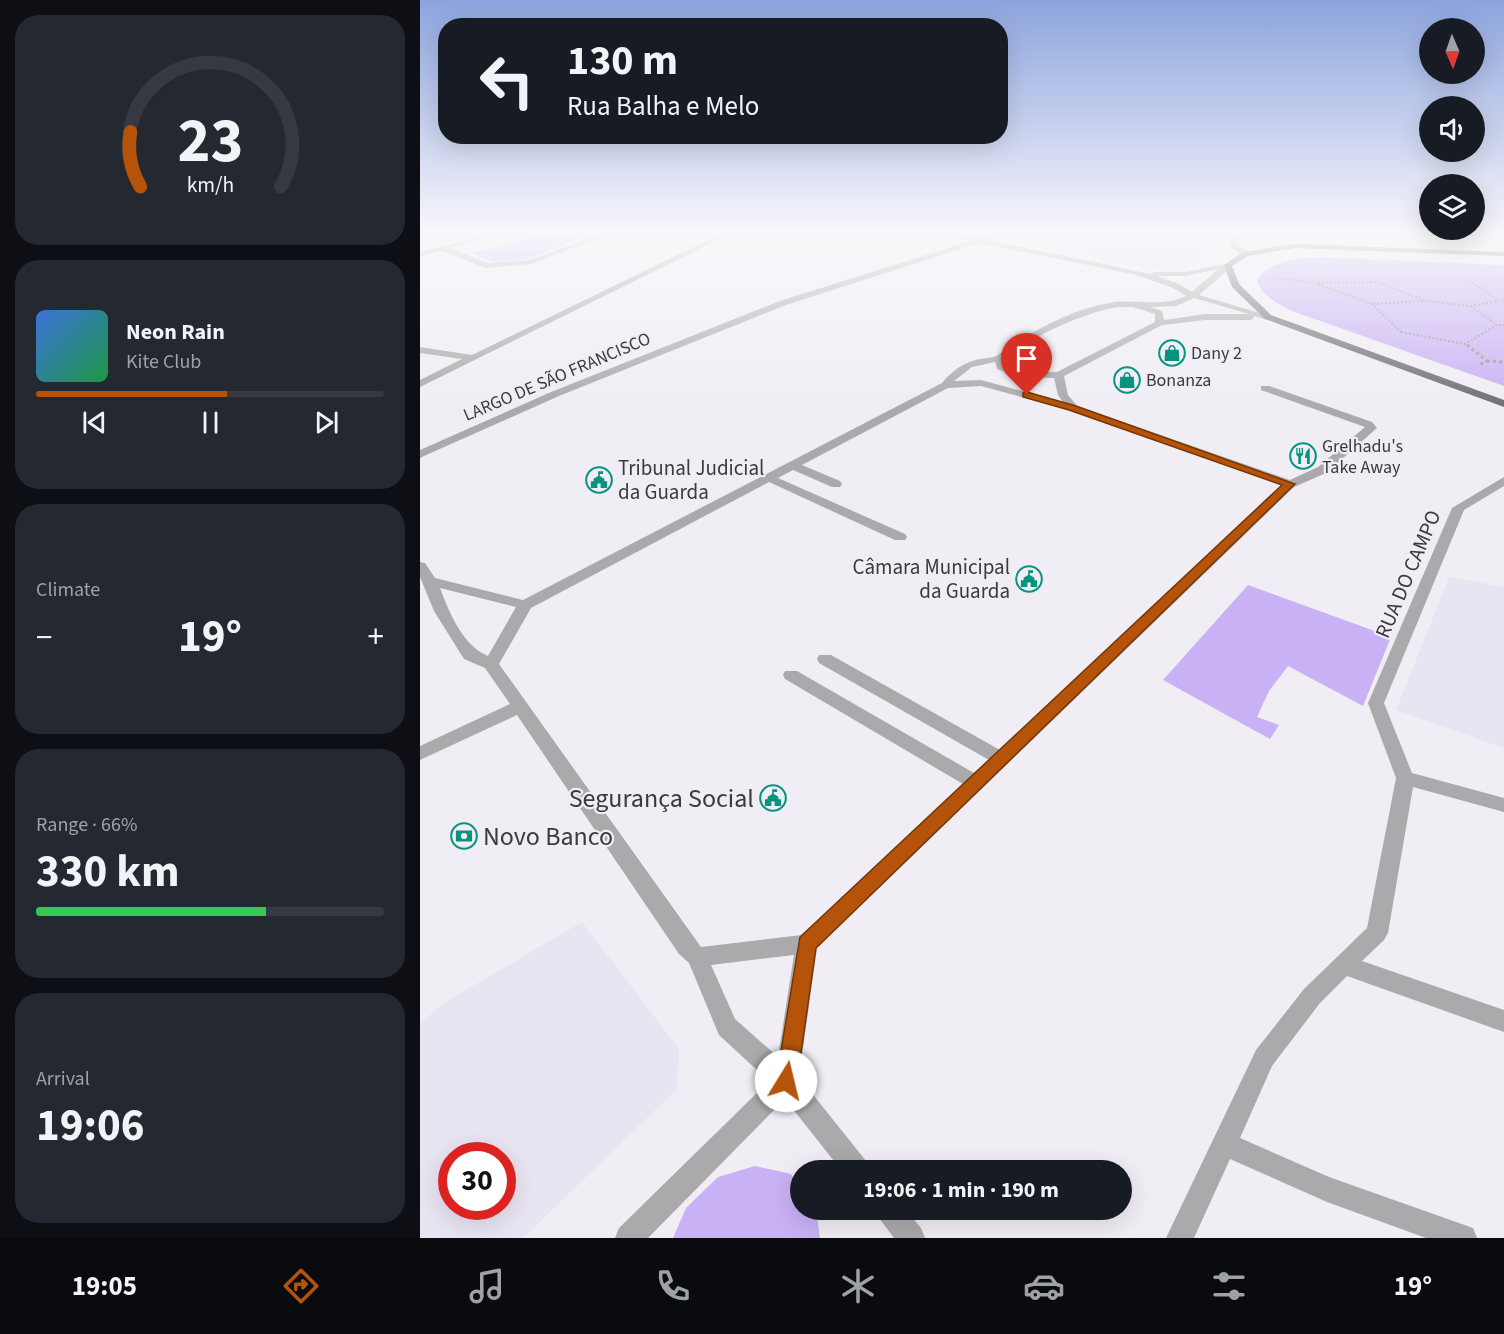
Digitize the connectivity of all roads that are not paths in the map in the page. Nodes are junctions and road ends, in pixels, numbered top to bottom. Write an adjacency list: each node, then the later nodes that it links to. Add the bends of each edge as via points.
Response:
1 (608, 292): 11 (street)
2 (817, 292): 19 (street, LARGO DE SÃO FRANCISCO, via 555,394)
3 (1186, 292): 6 (street)
4 (1195, 292): 6 (street)
5 (1241, 292): 8 (main road)
6 (1191, 295): 7 (street, via 1178,303); 8 (street)
7 (1134, 304): 9 (street, via 1159,313); 12 (street, via 1110,305 1081,315 1008,350)
8 (1268, 317): 9 (street, via 1205,317); 17 (main road)
9 (1160, 323): 13 (street)
10 (420, 350): 11 (street)
11 (473, 358): 14 (street)
12 (999, 359): 13 (street, via 1001,367 1018,374); 15 (street, via 974,362 955,372)
13 (1059, 375): 18 (street, via 1063,395)
14 (420, 384)
15 (946, 385): 18 (street, via 981,383); 20 (street)
16 (1265, 388): 24 (street, via 1368,423 1371,428 1322,470)
17 (1504, 404)
18 (1073, 408): 24 (street)
19 (420, 454)
20 (793, 465): 21 (street); 23 (street)
21 (769, 478): 25 (street); 28 (street)
22 (1503, 481): 35 (street, RUA DO CAMPO, via 1458,508 1376,703)
23 (836, 484)
24 (1290, 484): 34 (street)
25 (900, 537)
26 (420, 566): 27 (street)
27 (430, 581): 28 (street); 30 (street, via 441,611 470,655)
28 (525, 605): 30 (street)
29 (825, 659): 34 (street)
30 (492, 664): 32 (street)
31 (791, 675): 36 (street)
32 (521, 706): 33 (street); 39 (street)
33 (420, 753)
34 (1002, 759): 36 (street)
35 (1405, 778): 37 (street); 40 (street, via 1377,933)
36 (976, 783): 38 (street)
37 (1504, 805)
38 (807, 944): 39 (street); 42 (street)
39 (697, 957): 42 (street, via 727,1027)
40 (1344, 965): 41 (street); 43 (street, via 1312,996 1264,1058)
41 (1504, 1021)
42 (786, 1081): 44 (street); 46 (street)
43 (1224, 1144): 48 (street); 49 (street, via 1327,1189)
44 (849, 1160)
45 (897, 1220): 47 (street)
46 (629, 1238)
47 (911, 1238)
48 (1180, 1238)
49 (1463, 1238)

